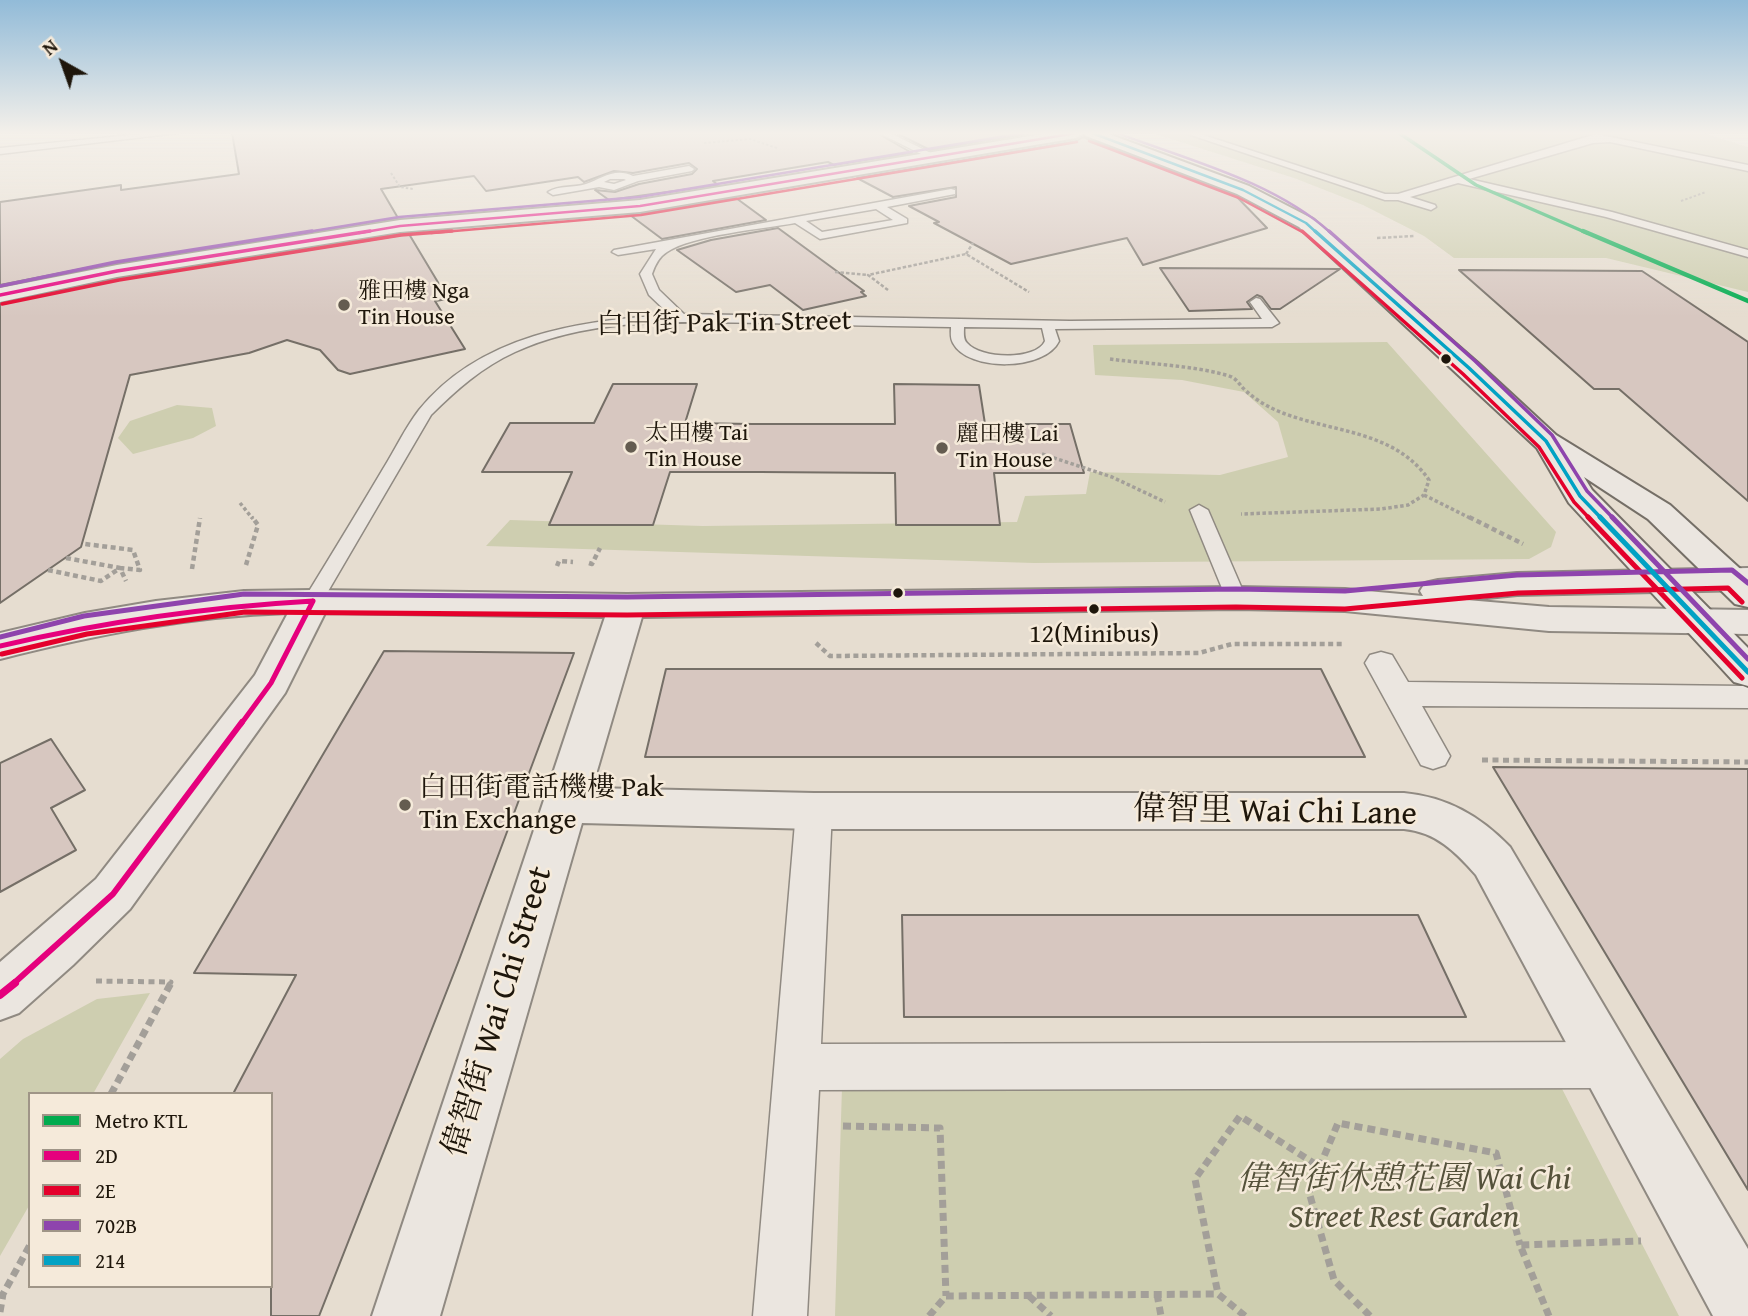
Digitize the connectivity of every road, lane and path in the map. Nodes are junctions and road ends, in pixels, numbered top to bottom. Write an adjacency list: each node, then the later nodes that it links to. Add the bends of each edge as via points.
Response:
1 (628, 194): 9 (lane)
2 (705, 194): 9 (street)
3 (939, 194): 10 (lane)
4 (1251, 194): 30 (street, via 1306,223)
5 (1375, 194): 8 (lane)
6 (1408, 194): 8 (lane)
7 (1522, 194): 19 (lane)
8 (1399, 197): 11 (lane)
9 (640, 205): 24 (street, via 400,226 130,269)
10 (879, 206): 12 (lane); 12 (lane, via 903,221 820,236)
11 (1431, 207)
12 (797, 220): 14 (lane)
13 (1424, 236): 15 (path)
14 (689, 239): 17 (lane); 26 (lane, via 660,250 646,274 653,292)
15 (1372, 239)
16 (973, 243): 18 (path)
17 (618, 252)
18 (966, 254): 21 (path); 23 (path)
19 (1748, 254)
20 (835, 272): 21 (path)
21 (868, 275): 22 (path)
22 (890, 291)
23 (1033, 294)
24 (0, 295)
25 (1256, 302): 28 (lane, 白田街 Pak Tin Street, via 1272,323)
26 (681, 318): 27 (lane, 白田街 Pak Tin Street); 51 (lane, 白田街 Pak Tin Street, via 559,332 503,352 446,388 425,413)
27 (958, 324): 28 (lane, 白田街 Pak Tin Street); 28 (lane, via 962,347 982,356 1011,360 1035,356 1050,347)
28 (1047, 325)
29 (1098, 357): 32 (path, via 1236,378 1258,400 1279,411 1367,437 1412,458 1429,480)
30 (1546, 441): 47 (street, via 1580,496); 48 (street, via 1659,512)
31 (1042, 454): 34 (path, via 1112,477)
32 (1423, 495): 36 (path, via 1408,505 1381,509); 40 (path)
33 (240, 503): 41 (path, via 257,525)
34 (1168, 503)
35 (1199, 510): 49 (lane)
36 (1236, 514)
37 (200, 518): 45 (path)
38 (85, 544): 44 (path, via 133,550 140,570)
39 (600, 548): 43 (path, via 592,564)
40 (1531, 548)
41 (250, 552)
42 (66, 558): 44 (path)
43 (559, 561)
44 (120, 568): 46 (path, via 102,581)
45 (192, 568)
46 (47, 570)
47 (1664, 582): 48 (street); 50 (street, via 1517,584); 53 (street)
48 (1743, 584)
49 (1236, 598): 50 (street); 52 (street)
50 (1345, 600): 53 (street, via 1549,619)
51 (313, 601): 52 (street); 57 (street, via 156,613); 67 (street, 白田街 Pak Tin Street, via 271,682 113,894)
52 (627, 606): 64 (street, 偉智街 Wai Chi Street)
53 (1699, 622): 54 (street); 59 (street)
54 (1748, 622)
55 (810, 637): 56 (path, via 830,656 1199,653 1232,644)
56 (1351, 644)
57 (0, 646)
58 (1381, 663): 60 (street)
59 (1746, 685): 60 (street)
60 (1398, 694): 61 (street)
61 (1433, 755)
62 (1482, 760): 63 (path)
63 (1748, 762)
64 (563, 805): 65 (street, 偉智里 Wai Chi Lane); 82 (street, 偉智街 Wai Chi Street)
65 (814, 811): 68 (street, 偉智里 Wai Chi Lane, via 1418,811 1439,817 1476,841 1493,861); 69 (street)
66 (85, 981): 70 (path, via 171,982)
67 (0, 995)
68 (1608, 1065): 69 (street); 81 (street, 偉智里 Wai Chi Lane)
69 (795, 1067): 71 (street)
70 (112, 1092)
71 (791, 1128): 78 (path, via 940,1128); 83 (street)
72 (1320, 1167): 74 (path, via 1338,1123 1496,1153); 77 (path, via 1240,1116 1195,1180); 88 (path, via 1309,1192 1334,1280)
73 (1639, 1241): 74 (path)
74 (1520, 1244): 89 (path)
75 (28, 1248): 80 (path, via 3,1294)
76 (1157, 1294): 77 (path); 79 (path); 86 (path)
77 (1218, 1294): 87 (path)
78 (946, 1296): 79 (path); 84 (path)
79 (1029, 1296): 85 (path)
80 (0, 1312)
81 (1748, 1313)
82 (405, 1316)
83 (780, 1316)
84 (929, 1316)
85 (1051, 1316)
86 (1161, 1316)
87 (1245, 1316)
88 (1369, 1316)
89 (1549, 1316)

